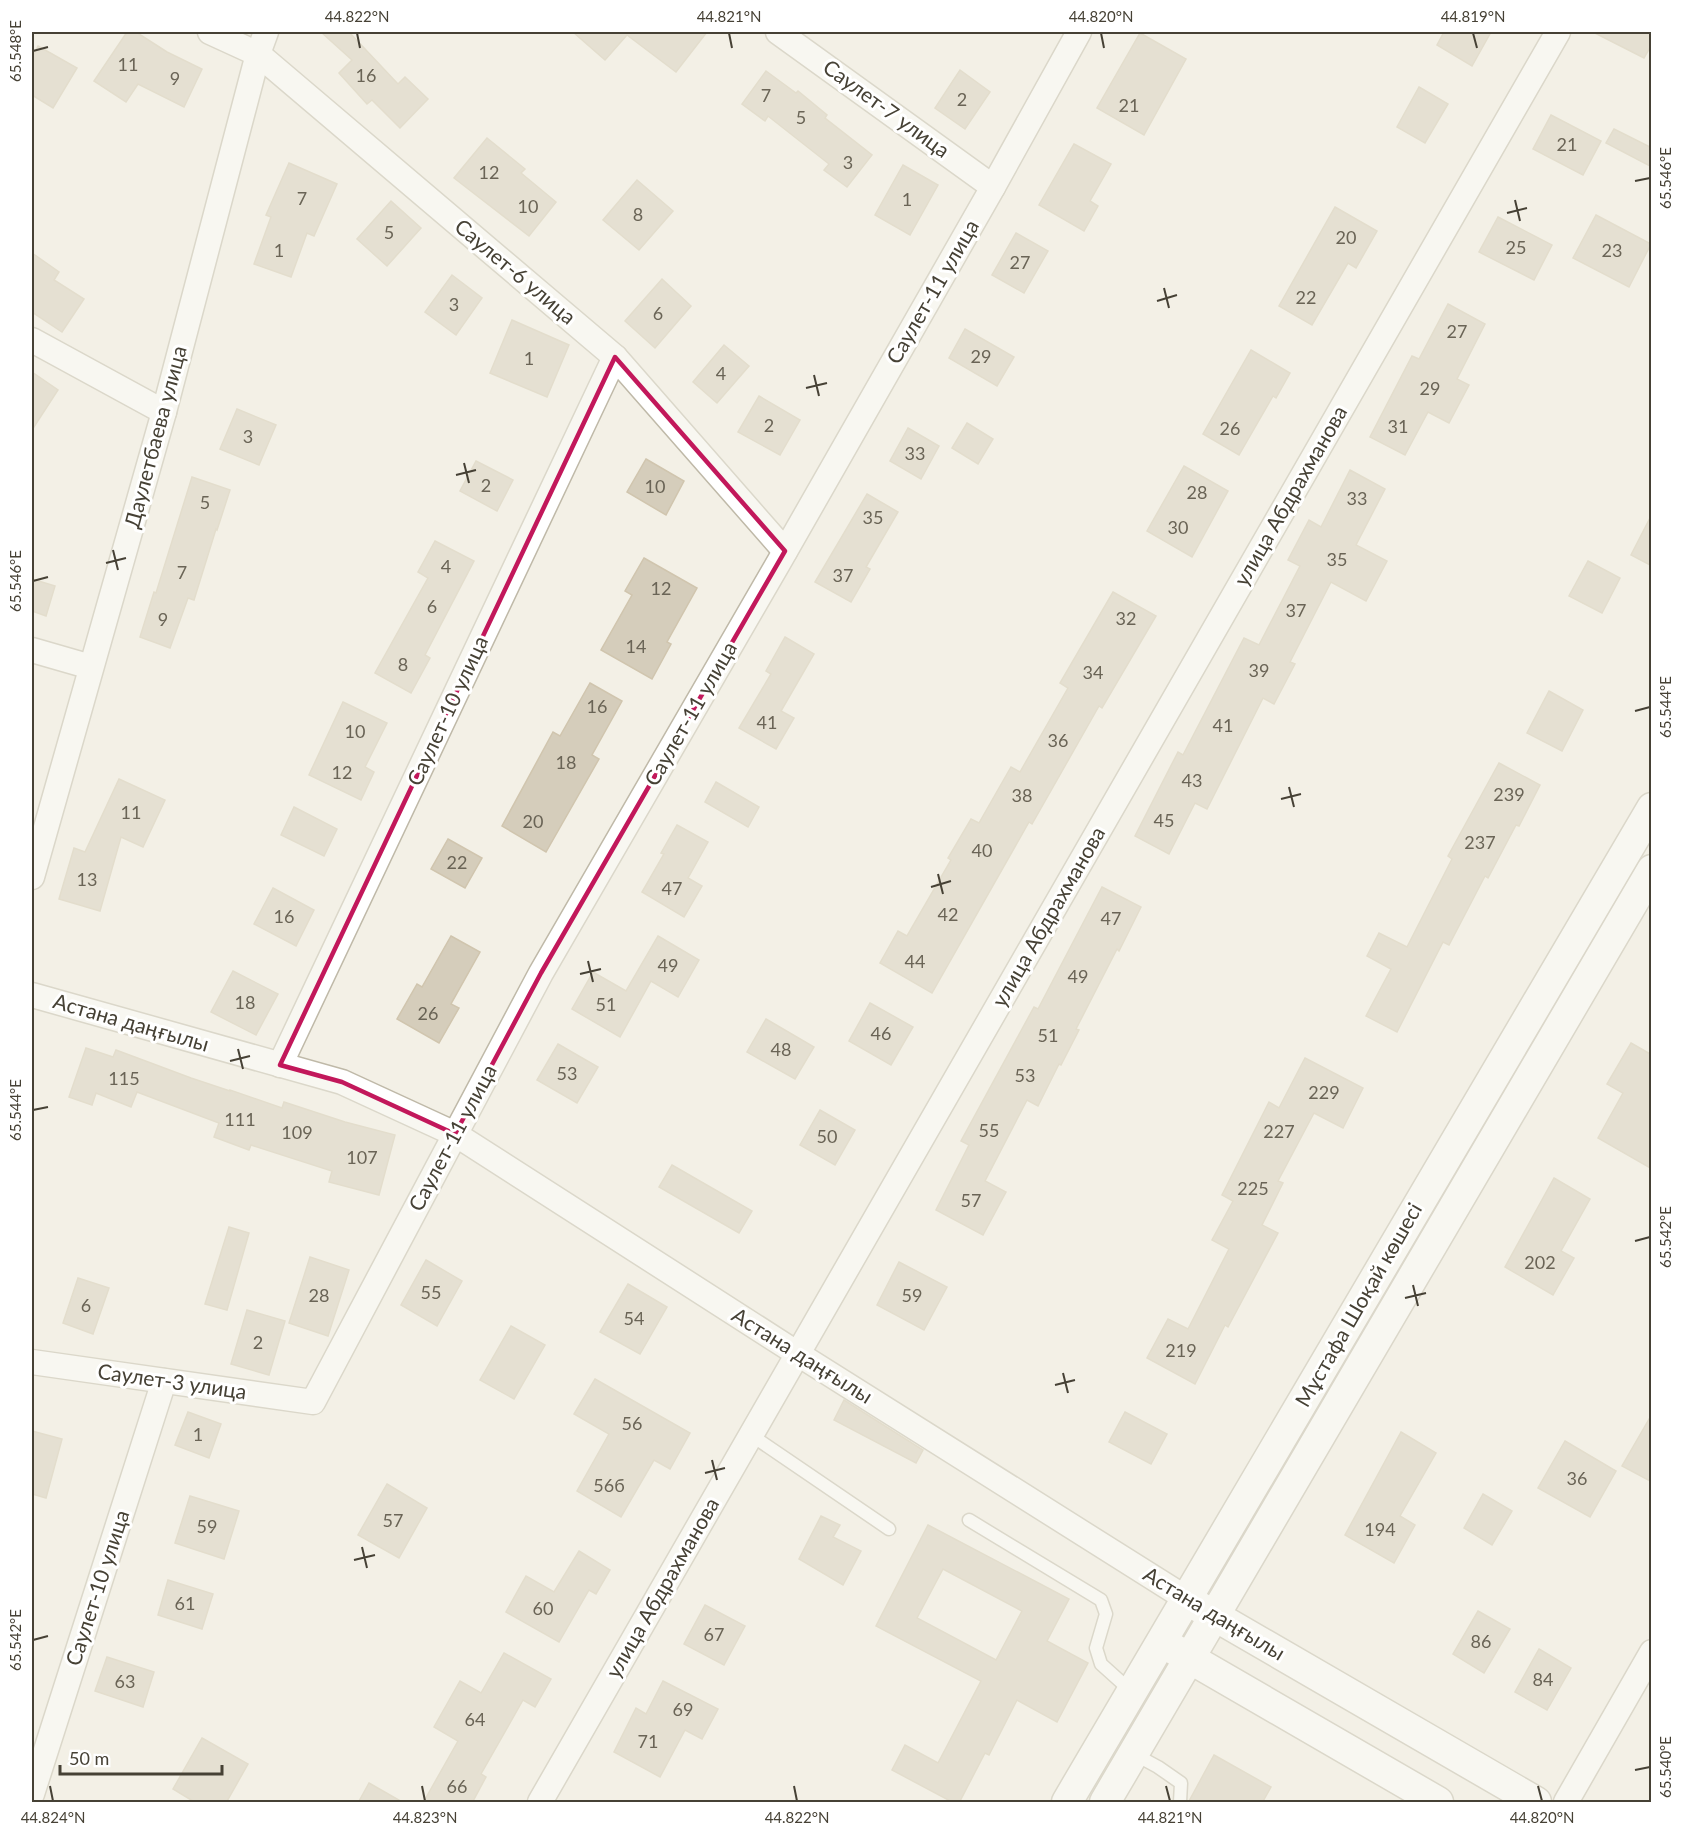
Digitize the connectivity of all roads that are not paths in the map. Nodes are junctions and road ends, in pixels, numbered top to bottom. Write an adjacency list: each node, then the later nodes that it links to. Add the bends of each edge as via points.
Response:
1 (210, 32): 6 (street, Саулет-6 улица)
2 (266, 32): 6 (street, Даулетбаева улица)
3 (778, 32): 7 (street, Саулет-7 улица)
4 (1079, 32): 7 (street, Саулет-11 улица)
5 (1558, 32): 20 (street, улица Абдрахманова)
6 (258, 54): 9 (street, Саулет-6 улица); 10 (street, Даулетбаева улица)
7 (993, 187): 11 (street, Саулет-11 улица)
8 (32, 340): 10 (street)
9 (615, 357): 11 (street, Саулет-6 улица); 18 (street, Саулет-10 улица)
10 (164, 412): 13 (street, Даулетбаева улица)
11 (785, 551): 19 (street, Саулет-11 улица, via 541,973)
12 (32, 650): 13 (street)
13 (91, 667): 16 (street, Даулетбаева улица)
14 (1652, 808): 27 (street, Мұстафа Шоқай көшесі)
15 (1652, 870): 28 (street, Мұстафа Шоқай көшесі)
16 (32, 877)
17 (32, 995): 18 (street, Астана даңғылы)
18 (280, 1065): 19 (street, Астана даңғылы, via 342,1082)
19 (455, 1134): 20 (street, Астана даңғылы); 23 (street, Саулет-11 улица)
20 (798, 1354): 24 (street, улица Абдрахманова); 27 (street, Астана даңғылы)
21 (32, 1362): 22 (street, Саулет-3 улица)
22 (164, 1382): 23 (street, Саулет-3 улица); 34 (street, Саулет-10 улица)
23 (313, 1402)
24 (751, 1436): 26 (lane); 35 (street, улица Абдрахманова)
25 (969, 1521): 32 (lane, via 1101,1600 1106,1614 1096,1648 1101,1664)
26 (889, 1528)
27 (1186, 1599): 28 (street, Астана даңғылы); 29 (street, Мұстафа Шоқай көшесі)
28 (1214, 1615): 31 (street, Мұстафа Шоқай көшесі); 40 (street, Астана даңғылы)
29 (1161, 1642): 31 (street); 32 (street, Мұстафа Шоқай көшесі)
30 (1652, 1652): 41 (street)
31 (1189, 1658): 33 (street, Мұстафа Шоқай көшесі); 39 (street)
32 (1132, 1692): 36 (street, Мұстафа Шоқай көшесі)
33 (1134, 1754): 37 (street, Мұстафа Шоқай көшесі); 38 (lane, via 1181,1783)
34 (32, 1794)
35 (540, 1803)
36 (1067, 1803)
37 (1105, 1803)
38 (1179, 1803)
39 (1438, 1803)
40 (1536, 1803)
41 (1566, 1803)

